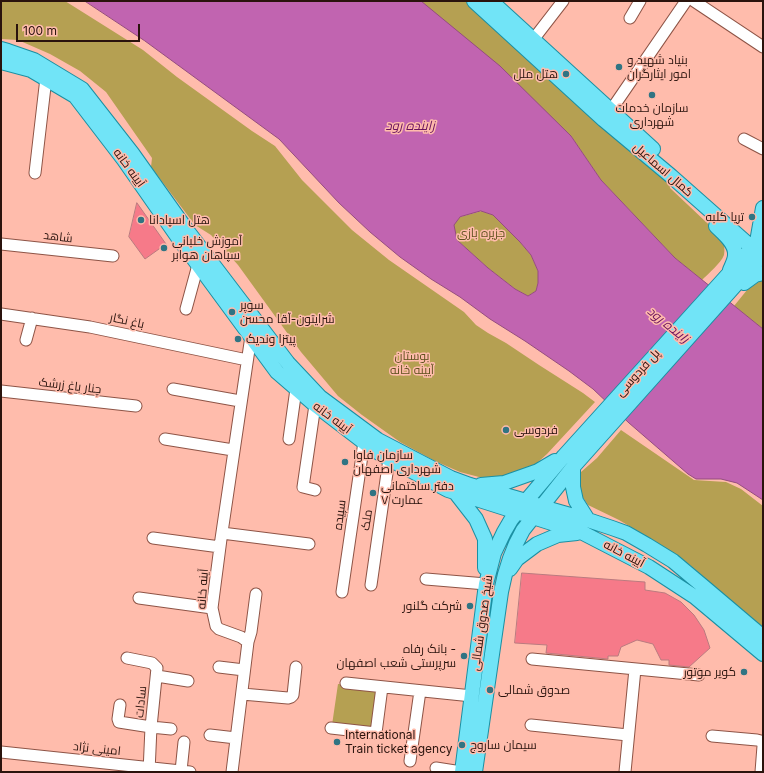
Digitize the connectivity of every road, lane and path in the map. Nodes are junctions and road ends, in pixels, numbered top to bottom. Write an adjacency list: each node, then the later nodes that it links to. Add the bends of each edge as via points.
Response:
1 (474, 1): 8 (main road, کمال اسماعیل)
2 (491, 1): 8 (main road, کمال اسماعیل)
3 (563, 1): 8 (street)
4 (640, 1): 7 (street)
5 (686, 1): 13 (street)
6 (694, 1): 9 (street)
7 (630, 18)
8 (530, 44): 13 (main road, کمال اسماعیل)
9 (763, 47)
10 (1, 49): 46 (main road, آیینه خانه, via 34,60 82,89 288,363 320,397 378,440 451,478)
11 (1, 62): 12 (main road, آیینه خانه, via 32,70)
12 (46, 78): 16 (street); 24 (main road, آیینه خانه, via 75,96)
13 (608, 115): 17 (main road, کمال اسماعیل); 20 (main road, کمال اسماعیل)
14 (744, 139): 15 (street)
15 (763, 149)
16 (34, 173)
17 (670, 176): 22 (main road, کمال اسماعیل); 26 (main road, via 673,187 732,243 735,255)
18 (763, 208): 19 (main road)
19 (760, 224): 20 (main road); 22 (main road)
20 (742, 229): 22 (main road, کمال اسماعیل)
21 (1, 244): 23 (street, شاهد)
22 (760, 250): 26 (main road, پل فردوسی)
23 (113, 256)
24 (198, 264): 27 (street); 30 (main road, آیینه خانه)
25 (763, 273): 26 (main road, via 755,275 742,285)
26 (729, 283): 43 (main road, پل فردوسی, via 599,416); 45 (main road, پل فردوسی)
27 (186, 309)
28 (1, 314): 29 (street, باغ نگار)
29 (32, 318): 31 (street); 32 (street, باغ نگار, via 90,327)
30 (250, 336): 32 (street, آینه خانه); 34 (main road, آیینه خانه, via 277,372)
31 (26, 340)
32 (247, 360): 36 (street, آینه خانه)
33 (173, 389): 36 (street)
34 (296, 389): 38 (main road, آیینه خانه); 40 (street)
35 (1, 391): 37 (street, چنار باغ زرشک)
36 (240, 401): 42 (street, آینه خانه)
37 (136, 406)
38 (316, 406): 41 (main road, آیینه خانه); 47 (street, via 303,487)
39 (165, 439): 42 (street)
40 (288, 439)
41 (364, 442): 44 (main road, آیینه خانه); 62 (street, سپیده)
42 (233, 450): 52 (street, آینه خانه)
43 (564, 456): 46 (main road, via 538,471 504,483); 49 (main road, پل فردوسی)
44 (389, 459): 48 (main road, آیینه خانه); 61 (street, ملک)
45 (573, 467): 50 (main road, پل فردوسی); 51 (main road, via 573,487)
46 (470, 485): 49 (main road, آیینه خانه)
47 (315, 490)
48 (455, 492): 49 (main road, آیینه خانه); 60 (main road, via 476,519 485,540)
49 (522, 506): 50 (main road, آیینه خانه); 60 (main road, شیخ صدوق شمالی, via 497,546)
50 (537, 512): 51 (main road, آیینه خانه); 58 (main road, شیخ صدوق شمالی, via 517,541)
51 (585, 526): 56 (main road, آیینه خانه, via 612,528 626,533); 57 (main road, آیینه خانه); 58 (main road, via 537,544 517,559)
52 (222, 533): 54 (street); 55 (street, آینه خانه)
53 (153, 538): 55 (street)
54 (309, 544)
55 (220, 547): 65 (street, آینه خانه)
56 (665, 556): 57 (main road, via 657,562); 66 (main road, آیینه خانه)
57 (656, 572): 68 (main road, آیینه خانه, via 695,597)
58 (504, 578): 97 (main road, شیخ صدوق شمالی)
59 (426, 579): 60 (street)
60 (486, 584): 82 (main road, شیخ صدوق شمالی)
61 (371, 585)
62 (342, 592)
63 (256, 594): 67 (street)
64 (139, 598): 65 (street)
65 (212, 608): 67 (street, آینه خانه, via 219,629 241,636)
66 (763, 637)
67 (248, 642): 74 (street)
68 (763, 654)
69 (127, 658): 76 (street, سادات, via 152,663 157,668)
70 (532, 659): 73 (street)
71 (219, 667): 74 (street)
72 (296, 667): 81 (street, via 291,698)
73 (635, 669): 75 (street); 89 (street)
74 (244, 670): 81 (street)
75 (699, 675)
76 (157, 676): 77 (street); 85 (street, سادات)
77 (188, 681)
78 (346, 683): 79 (street)
79 (382, 687): 80 (street); 86 (street, via 376,733)
80 (420, 691): 82 (street); 96 (street)
81 (242, 694): 91 (street)
82 (472, 696): 103 (main road, شیخ صدوق شمالی, via 464,755)
83 (120, 705): 85 (street, via 119,722)
84 (531, 725): 89 (street)
85 (152, 727): 87 (street); 99 (street, سادات)
86 (331, 728)
87 (171, 729)
88 (210, 735): 91 (street)
89 (628, 735): 104 (street)
90 (712, 736): 93 (street, via 757,740)
91 (236, 738): 102 (street)
92 (184, 742): 101 (street)
93 (763, 745): 105 (street)
94 (1, 752): 95 (street, امینی نژاد)
95 (87, 761): 99 (street, امینی نژاد); 100 (street)
96 (410, 761)
97 (478, 766)
98 (436, 768): 103 (street)
99 (149, 770): 101 (street, امینی نژاد)
100 (84, 772)
101 (185, 772)
102 (232, 772)
103 (457, 772)
104 (625, 772)
105 (761, 772)

